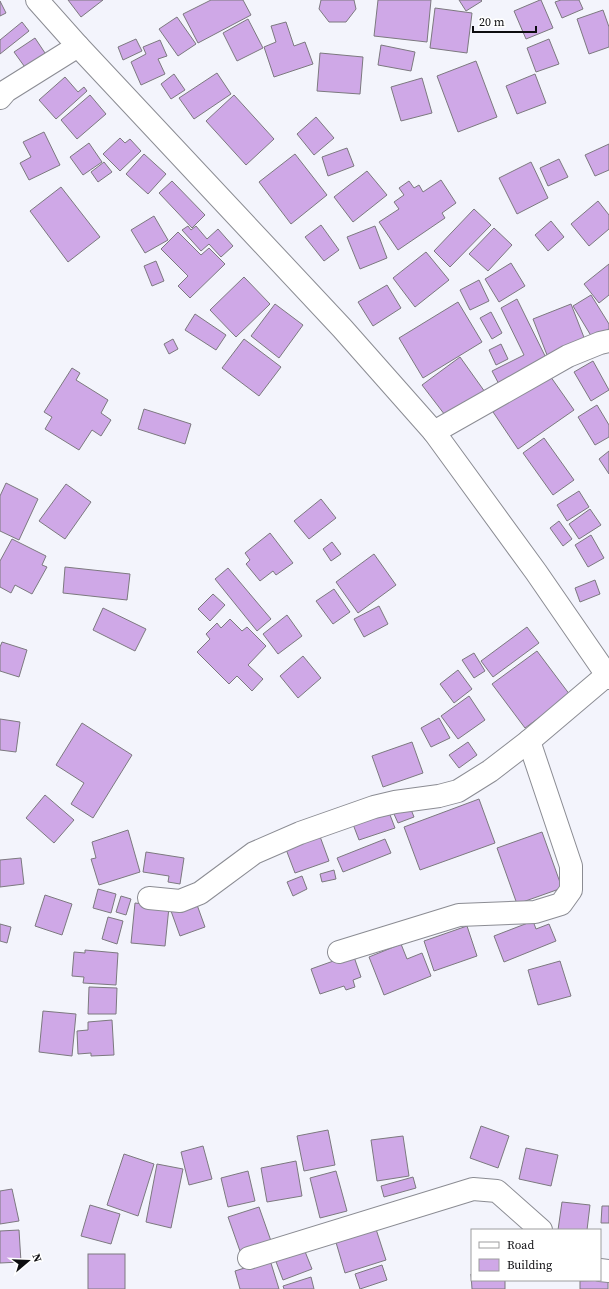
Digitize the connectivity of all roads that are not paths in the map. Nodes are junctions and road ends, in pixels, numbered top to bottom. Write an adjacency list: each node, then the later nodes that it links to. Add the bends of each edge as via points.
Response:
1 (37, 0): 2 (street)
2 (78, 46): 3 (street, via 6,91); 5 (street, via 342,328)
3 (0, 98)
4 (609, 341): 5 (street, via 568,356)
5 (434, 432): 6 (street)
6 (608, 676): 7 (street)
7 (530, 740): 8 (street, via 490,771 458,791 374,807 300,833 254,853 200,893 180,901); 9 (street, via 571,866 571,890 561,904 536,912 459,915)
8 (150, 898)
9 (339, 952)
10 (540, 1229): 11 (street, via 497,1190 473,1189)
11 (250, 1258)

